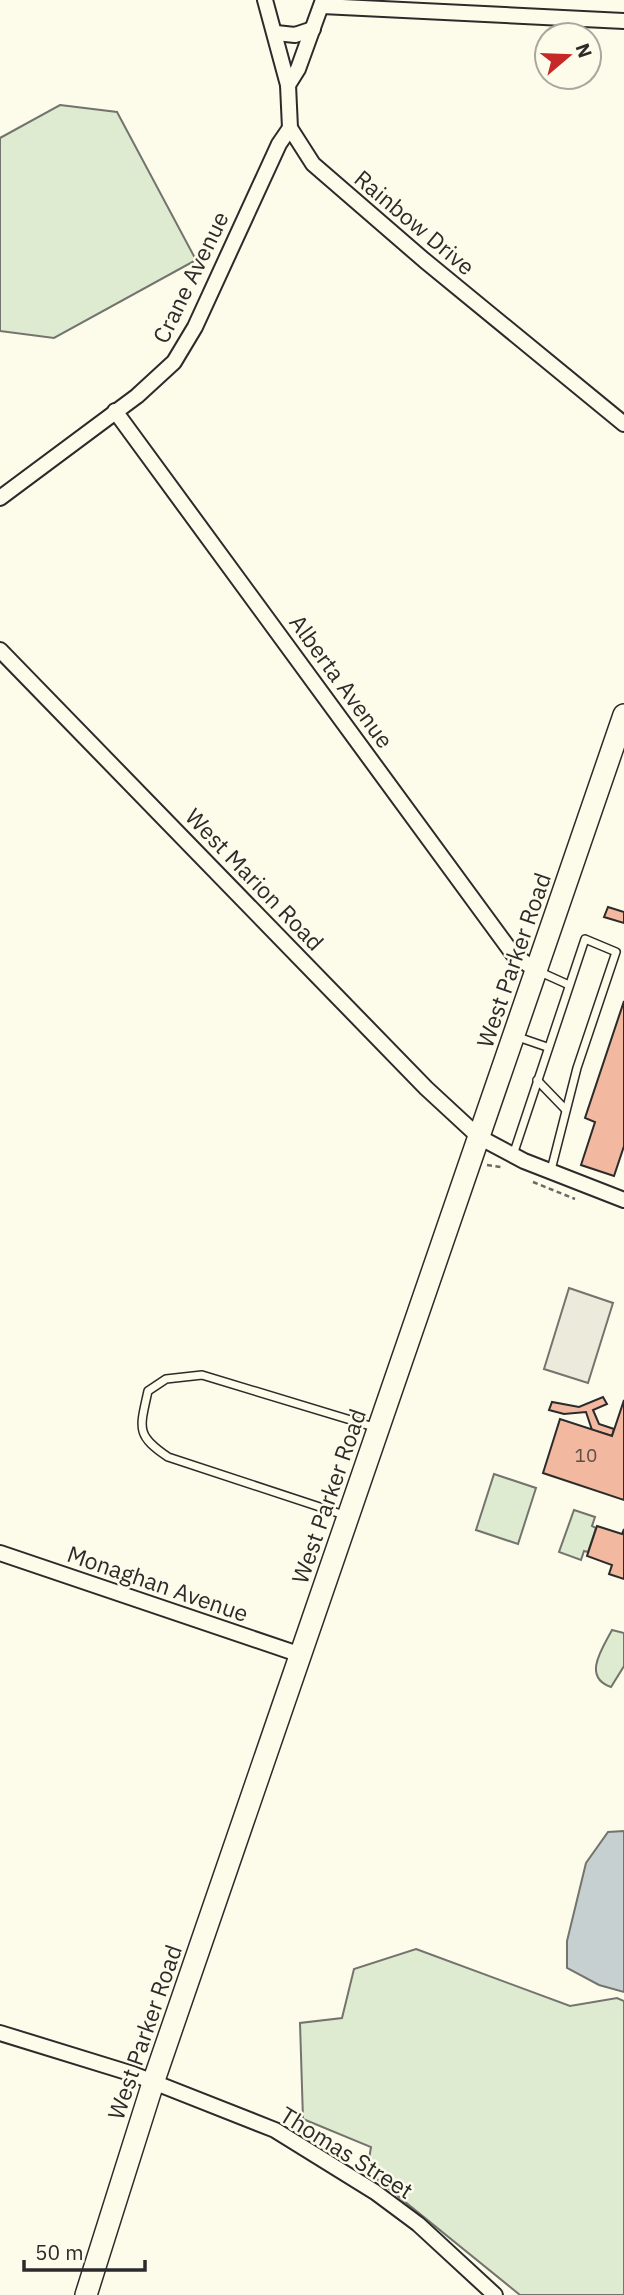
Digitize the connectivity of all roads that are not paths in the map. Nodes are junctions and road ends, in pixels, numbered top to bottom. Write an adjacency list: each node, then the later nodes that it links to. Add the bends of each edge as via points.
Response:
1 (265, 0): 5 (street, Rainbow Drive)
2 (323, 3): 3 (street); 4 (street)
3 (624, 21)
4 (313, 29): 5 (street, via 295,35); 6 (street)
5 (276, 33): 6 (street, Rainbow Drive)
6 (288, 85): 7 (street, Rainbow Drive)
7 (290, 128): 8 (street, Crane Avenue, via 185,346 160,377); 9 (street, Rainbow Drive, via 313,164 333,182)
8 (115, 411): 10 (street, Crane Avenue); 13 (street, Alberta Avenue, via 504,943)
9 (624, 424)
10 (0, 498)
11 (0, 650): 19 (street, West Marion Road)
12 (624, 716): 13 (street, West Parker Road)
13 (537, 971): 14 (lane); 15 (street, West Parker Road)
14 (569, 985): 16 (lane); 18 (lane, via 585,939 616,952)
15 (514, 1036): 16 (lane); 19 (street, West Parker Road)
16 (547, 1047): 17 (lane)
17 (537, 1080): 18 (lane); 20 (lane)
18 (565, 1109): 21 (lane)
19 (479, 1137): 20 (street, West Marion Road); 23 (street, West Parker Road)
20 (513, 1155): 21 (street, West Marion Road)
21 (551, 1170): 22 (street, West Marion Road)
22 (624, 1200)
23 (379, 1428): 24 (street, West Parker Road); 24 (lane, via 202,1375 166,1379 148,1391 140,1426 146,1443 168,1457)
24 (348, 1516): 26 (street, West Parker Road)
25 (0, 1553): 26 (street, Monaghan Avenue)
26 (301, 1655): 28 (street, West Parker Road)
27 (0, 2033): 28 (street, Thomas Street)
28 (153, 2083): 29 (street, West Parker Road); 30 (street, Thomas Street, via 239,2114 314,2152 418,2224)
29 (86, 2295)
30 (495, 2295)

